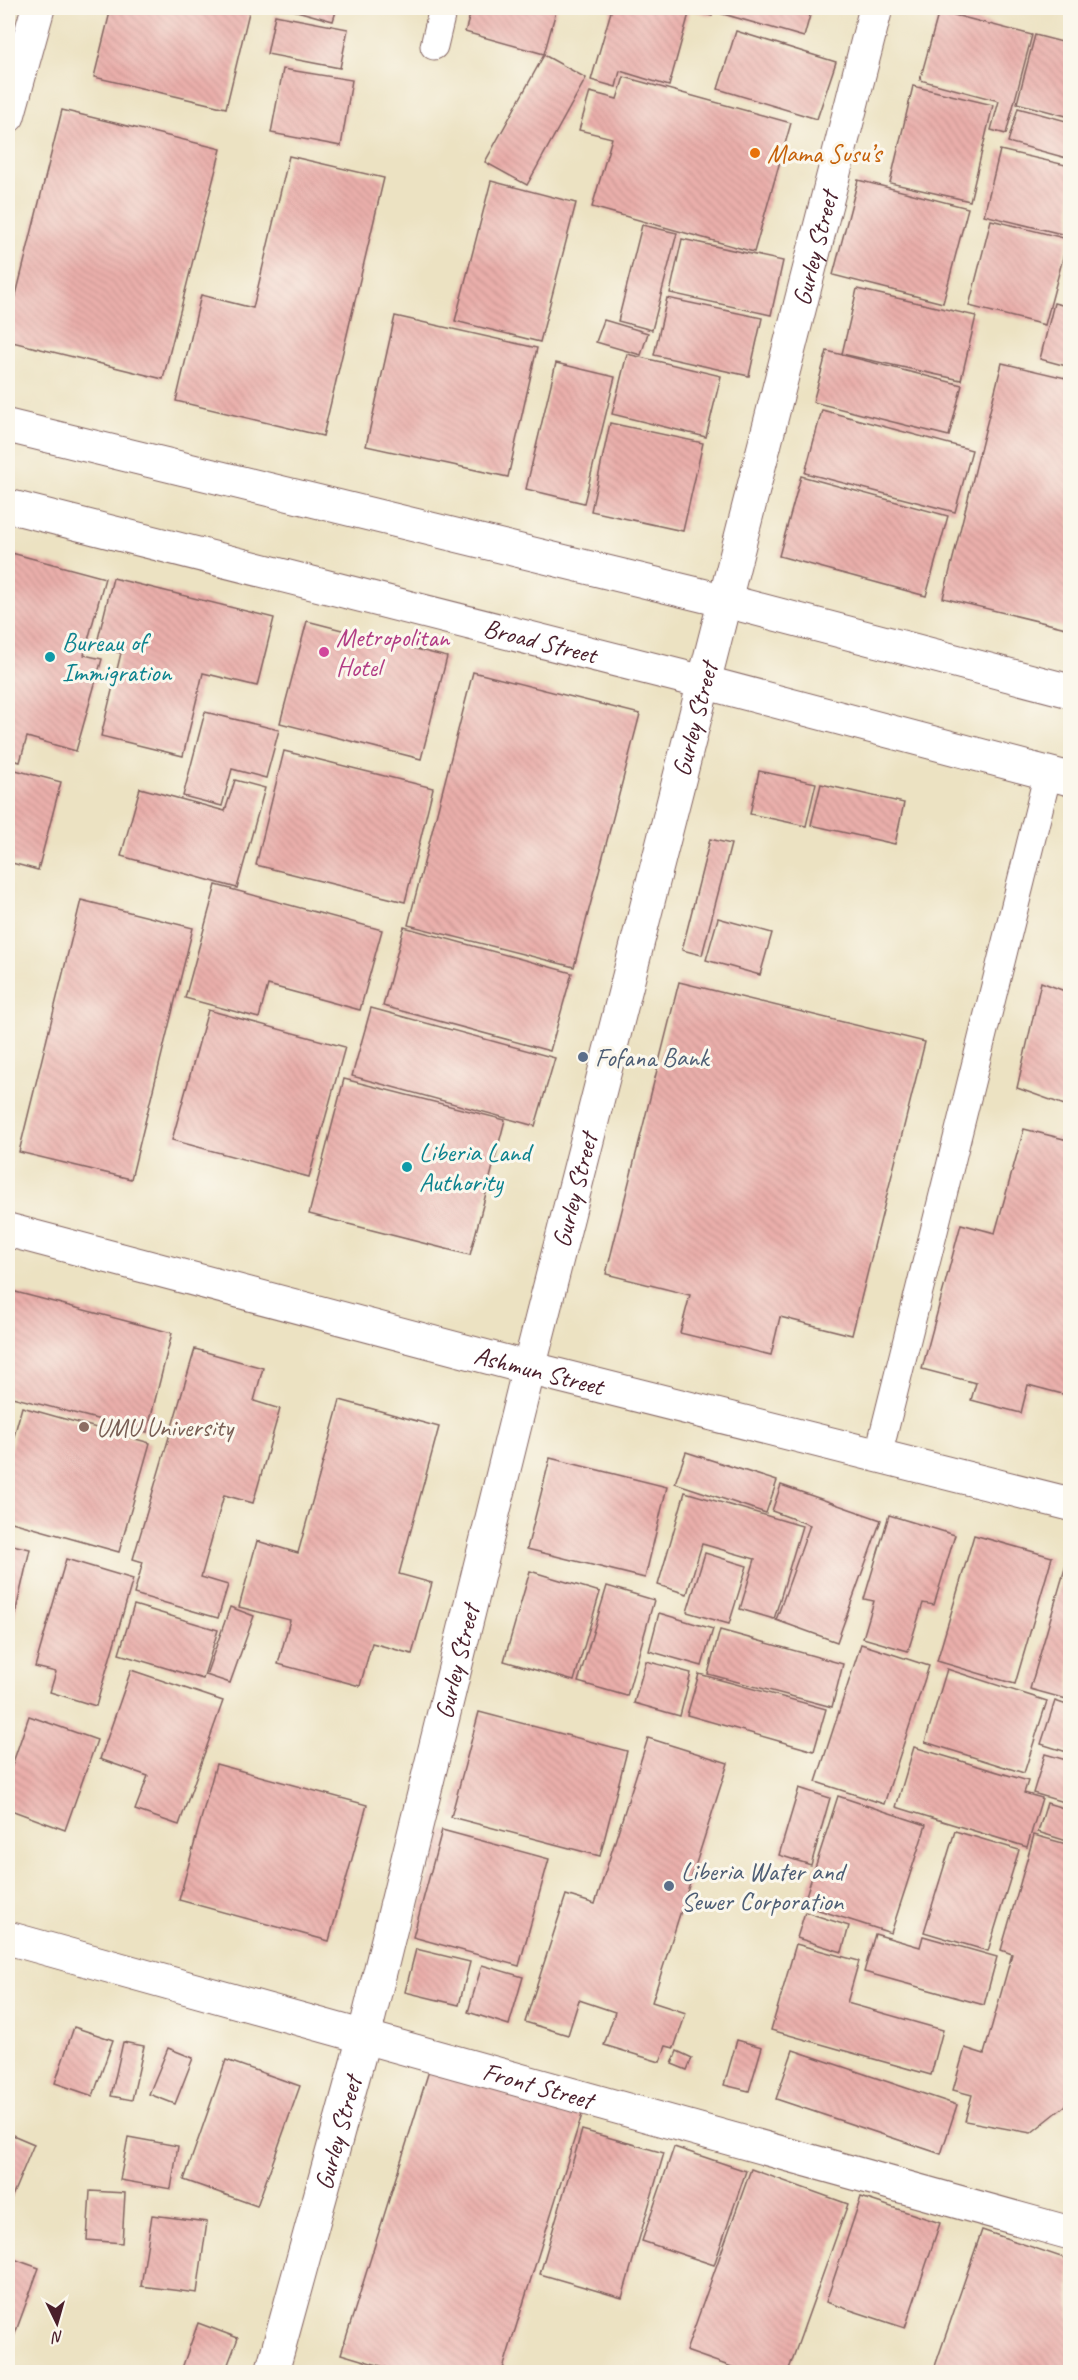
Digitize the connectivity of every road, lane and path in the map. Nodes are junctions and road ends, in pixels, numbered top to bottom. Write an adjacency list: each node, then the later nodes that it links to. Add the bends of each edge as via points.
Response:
1 (38, 8): 5 (street)
2 (443, 8): 4 (lane)
3 (876, 8): 8 (street, Gurley Street)
4 (434, 46)
5 (8, 116)
6 (8, 426): 8 (street)
7 (8, 506): 9 (street, Broad Street)
8 (726, 601): 9 (street, Gurley Street); 10 (street)
9 (703, 682): 11 (street, Broad Street); 13 (street, Gurley Street)
10 (1071, 691)
11 (1059, 776): 14 (lane)
12 (8, 1230): 13 (street, Ashmun Street)
13 (529, 1368): 14 (street, Ashmun Street); 17 (street, Gurley Street)
14 (878, 1456): 15 (street, Ashmun Street)
15 (1071, 1504)
16 (8, 1938): 17 (street, Front Street)
17 (364, 2037): 19 (street, Front Street); 21 (street, Gurley Street)
18 (1071, 2216): 19 (street)
19 (1033, 2223): 20 (street, Front Street)
20 (1071, 2233)
21 (272, 2373)

